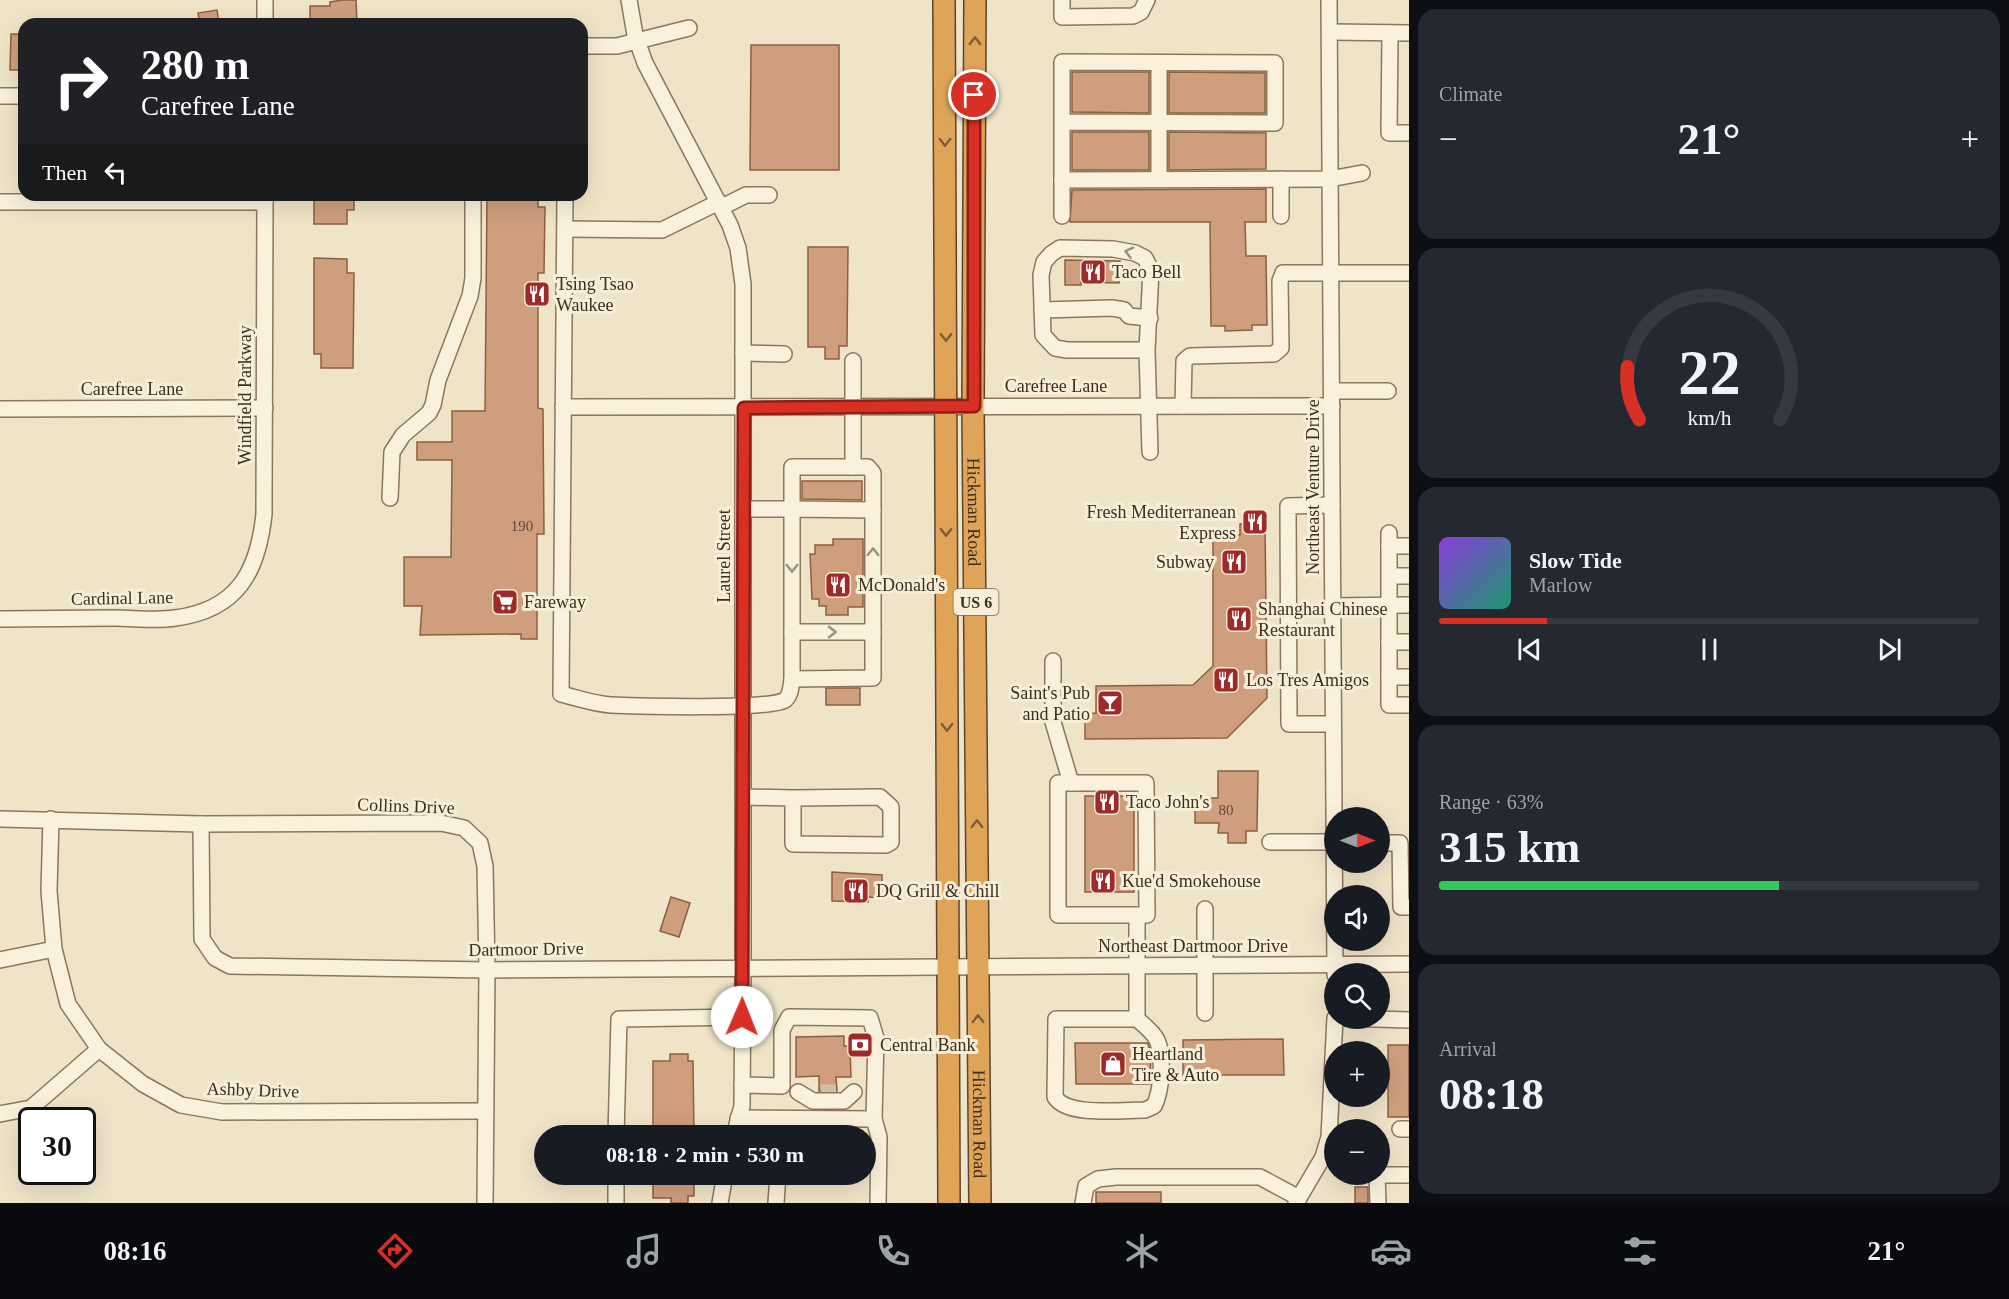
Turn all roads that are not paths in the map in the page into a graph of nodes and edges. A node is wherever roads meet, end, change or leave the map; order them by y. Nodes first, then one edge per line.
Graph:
1 (266, 0) edge
2 (629, 0) edge
3 (944, 0) edge
4 (975, 0) edge
5 (1062, 0) edge
6 (1147, 0) edge
7 (1329, 0) edge
8 (265, 18) edge
9 (689, 28) dead end
10 (1330, 32) junction
11 (1390, 33) junction
12 (1409, 33) edge
13 (637, 41) junction
14 (588, 46) edge
15 (1159, 63) junction
16 (0, 96) edge
17 (18, 96) edge
18 (1062, 122) junction
19 (1159, 123) junction
20 (1409, 133) edge
21 (1362, 173) dead end
22 (1159, 179) junction
23 (1281, 179) junction
24 (1330, 179) junction
25 (1062, 180) junction
26 (769, 195) dead end
27 (0, 201) edge
28 (18, 201) edge
29 (265, 201) edge
30 (473, 201) edge
31 (565, 201) edge
32 (721, 204) junction
33 (1062, 216) dead end
34 (1281, 216) dead end
35 (565, 230) junction
36 (1331, 273) junction
37 (1409, 273) edge
38 (1042, 310) junction
39 (1150, 318) junction
40 (1147, 350) junction
41 (743, 353) junction
42 (784, 354) dead end
43 (853, 361) dead end
44 (1388, 391) dead end
45 (1332, 399) junction
46 (974, 406) junction
47 (1149, 406) junction
48 (1183, 406) junction
49 (563, 407) junction
50 (853, 407) junction
51 (946, 407) junction
52 (265, 408) junction
53 (744, 408) junction
54 (0, 409) edge
55 (1150, 452) dead end
56 (853, 467) junction
57 (390, 498) dead end
58 (1332, 506) junction
59 (744, 509) junction
60 (792, 509) junction
61 (873, 510) junction
62 (1409, 546) edge
63 (1389, 576) junction
64 (1409, 576) edge
65 (238, 588) joint
66 (1409, 605) edge
67 (1333, 606) junction
68 (1389, 606) junction
69 (0, 619) edge
70 (792, 632) junction
71 (873, 632) junction
72 (1389, 642) junction
73 (1409, 642) edge
74 (1053, 661) dead end
75 (1389, 677) junction
76 (1409, 677) edge
77 (792, 679) junction
78 (744, 705) junction
79 (1409, 705) edge
80 (1334, 724) junction
81 (1071, 783) junction
82 (744, 797) junction
83 (793, 798) junction
84 (1335, 807) edge
85 (0, 819) edge
86 (51, 819) junction
87 (201, 824) junction
88 (1270, 842) dead end
89 (1324, 842) edge
90 (1390, 843) edge
91 (1335, 873) edge
92 (1409, 907) edge
93 (1205, 909) dead end
94 (1137, 915) junction
95 (54, 949) junction
96 (0, 960) edge
97 (1335, 963) edge
98 (1409, 964) edge
99 (1205, 965) junction
100 (1390, 965) edge
101 (743, 966) junction
102 (948, 966) junction
103 (978, 966) junction
104 (1137, 966) junction
105 (1324, 969) edge
106 (487, 970) junction
107 (1205, 1013) dead end
108 (742, 1017) junction
109 (1137, 1019) junction
110 (1390, 1019) edge
111 (1409, 1020) edge
112 (1335, 1029) edge
113 (99, 1048) junction
114 (742, 1085) junction
115 (782, 1086) junction
116 (798, 1092) junction
117 (854, 1092) junction
118 (875, 1092) junction
119 (484, 1111) junction
120 (0, 1114) edge
121 (738, 1118) junction
122 (874, 1119) junction
123 (1331, 1119) edge
124 (616, 1125) edge
125 (736, 1125) edge
126 (767, 1125) edge
127 (811, 1125) edge
128 (1324, 1166) edge
129 (1390, 1175) edge
130 (1409, 1175) edge
131 (616, 1185) edge
132 (723, 1185) edge
133 (777, 1185) edge
134 (1376, 1185) edge
135 (1297, 1201) edge
136 (485, 1203) edge
137 (616, 1203) edge
138 (720, 1203) edge
139 (776, 1203) edge
140 (878, 1203) edge
141 (949, 1203) edge
142 (980, 1203) edge
143 (1083, 1203) edge
144 (1377, 1203) edge

1 - 8 street
2 - 13 street, Laurel Street
3 -> 51 highway, Hickman Road / US 6
46 -> 4 highway, Hickman Road / US 6
5 - 6 street
7 - 10 street, Northeast Venture Drive
9 - 13 street
10 - 11 street
10 - 24 street, Northeast Venture Drive
11 - 12 street
11 - 20 street
13 - 14 street
13 - 32 street, Laurel Street
15 - 18 street
15 - 19 street
15 - 19 street
16 - 17 street
18 - 19 street
18 - 25 street
19 - 22 street
21 - 24 street
22 - 23 street
22 - 25 street
23 - 24 street
23 - 34 street
24 - 36 street, Northeast Venture Drive
25 - 33 street
26 - 32 street
27 - 28 street
29 - 52 street, Windfield Parkway
30 - 57 street
31 - 35 street
32 - 35 street
32 - 41 street, Laurel Street
35 - 49 street
36 - 37 street
36 - 45 street, Northeast Venture Drive
36 - 48 street
38 - 39 street
39 -> 38 street
38 - 40 street
39 - 40 street
40 - 47 street
41 - 42 street
41 - 53 street, Laurel Street
43 - 50 street
44 - 45 street, Carefree Lane
45 - 48 street, Carefree Lane
45 - 58 street, Northeast Venture Drive
46 - 47 street, Carefree Lane
46 - 51 street, Carefree Lane
103 -> 46 highway, Hickman Road / US 6
47 - 48 street, Carefree Lane
47 - 55 street
49 - 53 street, Carefree Lane
49 - 78 street
50 - 51 street, Carefree Lane
50 - 53 street, Carefree Lane
50 - 56 street
51 -> 102 highway, Hickman Road / US 6
52 - 54 street, Carefree Lane
52 - 65 street, Windfield Parkway
53 - 59 street, Laurel Street
56 - 60 street
56 - 61 street
58 - 67 street, Northeast Venture Drive
58 - 80 street
59 - 60 street
59 - 78 street, Laurel Street
60 - 61 street
60 -> 70 street
71 -> 61 street
62 - 63 street
63 - 64 street
63 - 68 street
65 - 69 street, Cardinal Lane
66 - 68 street
67 - 68 street
67 - 80 street, Northeast Venture Drive
68 - 72 street
70 -> 71 street
70 - 77 street
71 - 77 street
72 - 73 street
72 - 75 street
74 - 81 street
75 - 76 street
75 - 79 street
77 - 78 street
78 - 82 street, Laurel Street
80 - 84 street, Northeast Venture Drive
81 - 94 street
81 - 94 street
82 - 83 street
82 - 101 street, Laurel Street
83 - 83 street
85 - 86 street, Collins Drive
86 - 87 street, Collins Drive
86 - 95 street, Ashby Drive
87 - 106 street, Dartmoor Drive
87 - 106 street, Collins Drive
88 - 89 street
90 - 92 street
91 - 97 street, Northeast Venture Drive
93 - 99 street
94 - 104 street
95 - 96 street
95 - 113 street, Ashby Drive
98 - 100 street, Northeast Dartmoor Drive
99 - 104 street, Northeast Dartmoor Drive
99 - 105 street, Northeast Dartmoor Drive
99 - 107 street
101 - 102 street, Dartmoor Drive
101 - 106 street, Dartmoor Drive
101 - 108 street, Laurel Street
102 - 103 street, Dartmoor Drive
102 - 141 highway, Hickman Road / US 6
103 - 104 street, Northeast Dartmoor Drive
142 -> 103 highway, Hickman Road / US 6
104 - 109 street
106 - 119 street, Collins Drive
108 - 114 street, Laurel Street
108 - 124 street
109 - 109 street
110 - 111 street
112 - 123 street
113 - 119 street, Ashby Drive
113 - 120 street
114 - 115 street
114 - 121 street, Laurel Street
115 - 116 street
115 - 118 street
116 - 117 street
116 - 117 street
117 - 118 street
118 - 122 street
119 - 136 street, Collins Drive
121 - 125 street, Laurel Street
121 - 126 street
122 - 127 street
122 - 140 street
128 - 135 street
129 - 130 street
131 - 137 street
132 - 138 street
133 - 139 street
134 - 144 street
135 - 143 street

